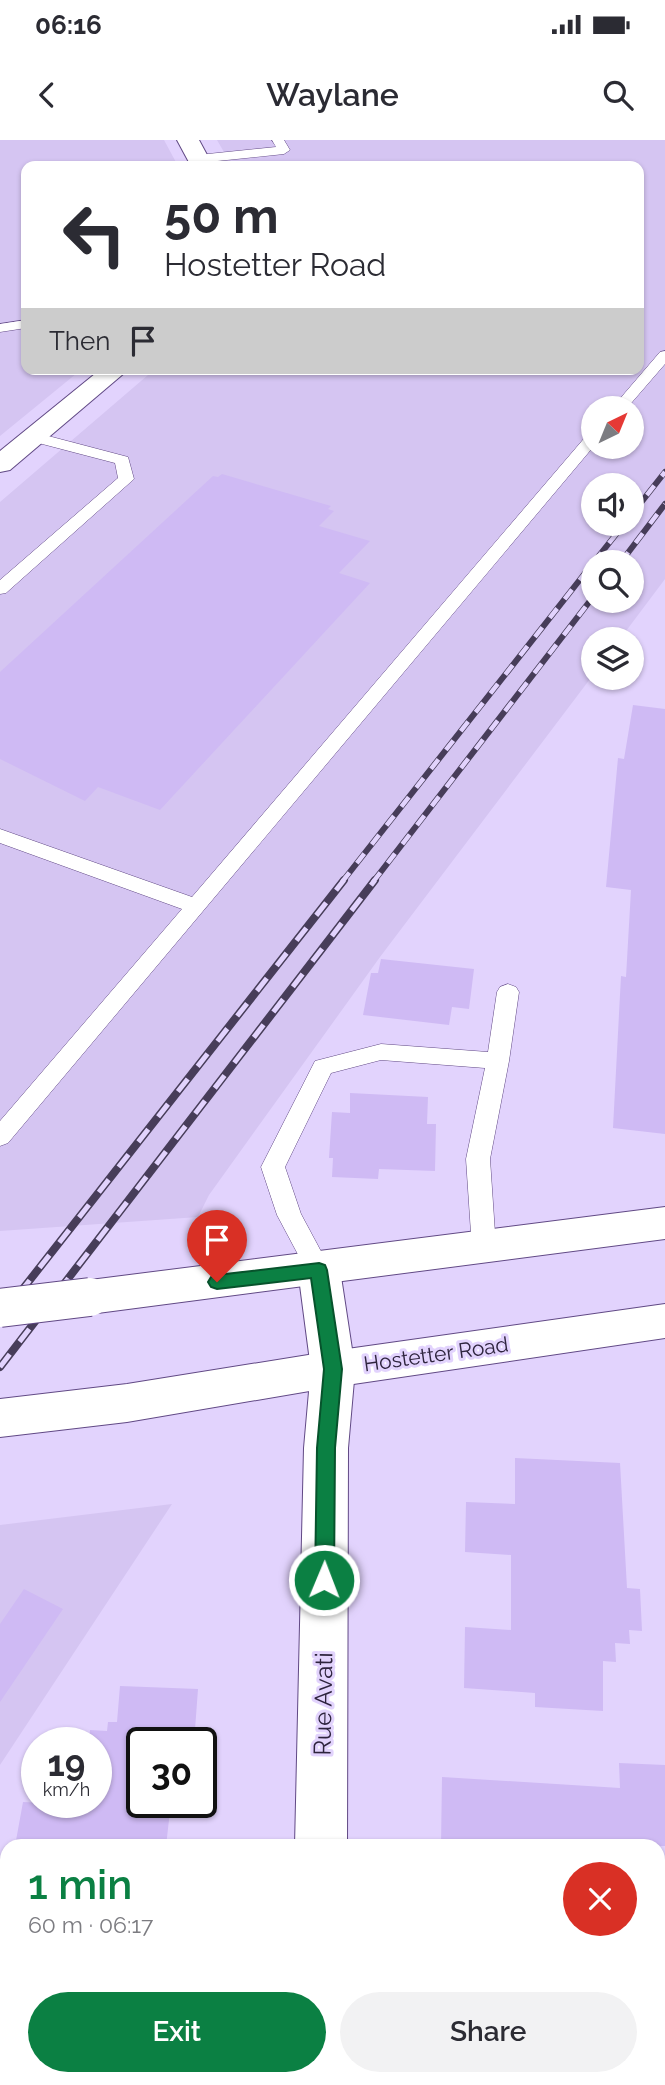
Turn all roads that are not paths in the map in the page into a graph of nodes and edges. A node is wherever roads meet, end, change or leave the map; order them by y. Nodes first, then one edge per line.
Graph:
1 (278, 140) edge
2 (196, 155) edge
3 (21, 325) edge
4 (0, 328) edge
5 (665, 355) edge
6 (110, 375) edge
7 (630, 396) edge
8 (33, 438) junction
9 (581, 452) edge
10 (0, 464) edge
11 (0, 589) edge
12 (0, 835) edge
13 (196, 905) junction
14 (508, 992) dead end
15 (498, 1061) junction
16 (0, 1137) edge
17 (665, 1223) edge
18 (484, 1248) junction
19 (319, 1270) junction
20 (0, 1308) edge
21 (665, 1321) edge
22 (333, 1369) junction
23 (0, 1418) edge
24 (321, 1839) edge

1 - 2 lane
3 - 4 lane
5 - 7 lane
6 - 8 main road
8 - 10 main road
8 - 11 lane
9 - 13 lane
12 - 13 lane
13 - 16 lane
14 - 15 lane
15 - 18 lane
15 - 19 lane
17 - 18 main road
18 - 19 main road
19 - 20 main road, bridge
19 - 22 main road, Rue Avati
21 - 22 main road, Hostetter Road
22 - 23 main road, Hostetter Road
22 - 24 main road, Rue Avati

